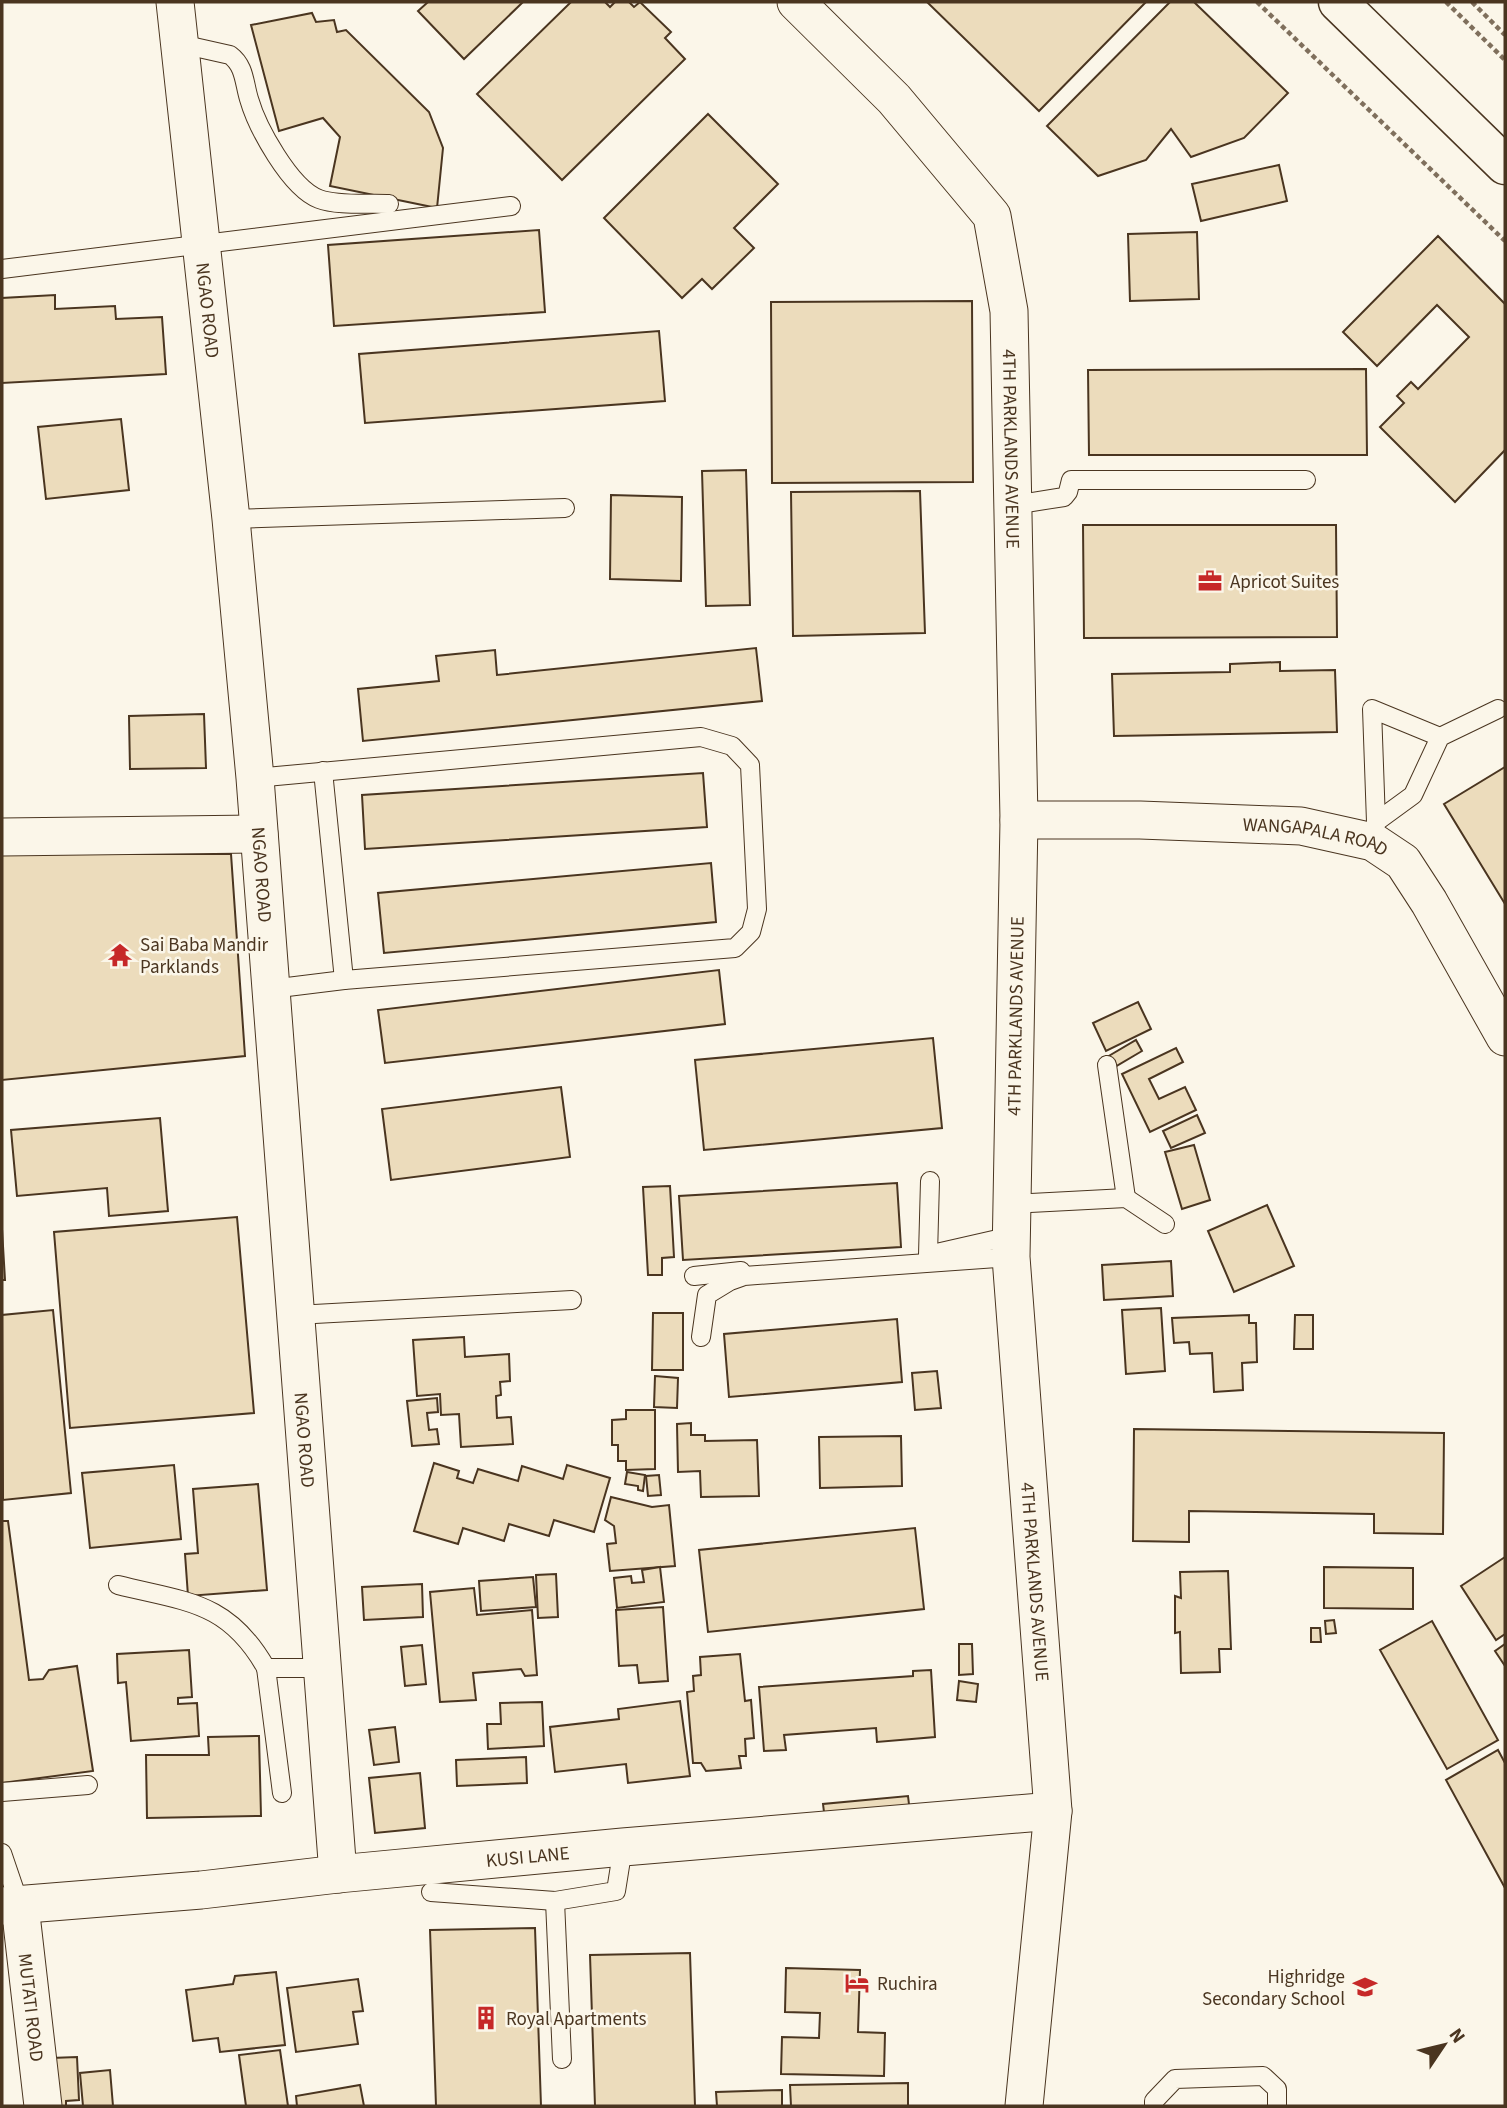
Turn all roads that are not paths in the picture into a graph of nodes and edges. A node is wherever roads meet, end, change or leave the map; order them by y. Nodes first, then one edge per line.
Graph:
1 (176, 2) edge
2 (796, 2) edge
3 (1338, 2) edge
4 (181, 44) junction
5 (1505, 165) edge
6 (389, 204) dead end
7 (512, 206) dead end
8 (202, 245) junction
9 (2, 269) edge
10 (1306, 480) dead end
11 (1013, 505) junction
12 (565, 508) dead end
13 (231, 519) junction
14 (1498, 709) dead end
15 (1440, 737) junction
16 (323, 771) junction
17 (255, 778) junction
18 (1019, 820) junction
19 (1375, 832) junction
20 (259, 834) junction
21 (2, 837) edge
22 (344, 980) junction
23 (271, 989) junction
24 (1505, 1037) edge
25 (1107, 1065) dead end
26 (930, 1181) dead end
27 (1126, 1198) junction
28 (1165, 1224) dead end
29 (1011, 1233) junction
30 (928, 1255) junction
31 (694, 1276) dead end
32 (572, 1300) dead end
33 (296, 1315) junction
34 (701, 1337) dead end
35 (118, 1585) dead end
36 (266, 1668) junction
37 (324, 1668) junction
38 (88, 1784) dead end
39 (2, 1792) edge
40 (282, 1793) dead end
41 (1053, 1811) junction
42 (623, 1847) junction
43 (2, 1853) edge
44 (338, 1874) junction
45 (431, 1892) dead end
46 (555, 1901) junction
47 (11, 1906) edge
48 (562, 2059) dead end
49 (43, 2106) edge
50 (1024, 2106) edge
51 (1154, 2106) edge
52 (1277, 2106) edge

1 - 4 street, NGAO ROAD
2 - 11 street, 4TH PARKLANDS AVENUE
3 - 5 street
4 - 6 lane
4 - 8 street, NGAO ROAD
7 - 8 lane
8 - 9 lane
8 - 13 street, NGAO ROAD
10 - 11 lane
11 - 18 street, 4TH PARKLANDS AVENUE
12 - 13 lane
13 - 17 street, NGAO ROAD
14 - 15 lane
15 - 19 lane
15 - 19 lane
16 - 17 lane
16 - 22 lane
16 - 22 lane
17 - 20 street, NGAO ROAD
18 - 19 street, WANGAPALA ROAD
18 - 29 street, 4TH PARKLANDS AVENUE
19 - 24 street, WANGAPALA ROAD
20 - 21 street
20 - 23 street, NGAO ROAD
22 - 23 lane
23 - 33 street, NGAO ROAD
25 - 27 lane
26 - 30 lane
27 - 28 lane
27 - 29 lane
29 - 30 lane
29 - 34 lane
29 - 41 street, 4TH PARKLANDS AVENUE
30 - 31 lane
32 - 33 lane
33 - 37 street, NGAO ROAD
35 - 36 lane
36 - 37 lane
36 - 40 lane
37 - 44 street, NGAO ROAD
38 - 39 lane
41 - 42 street, KUSI LANE
41 - 50 street, 4TH PARKLANDS AVENUE
42 - 44 street, KUSI LANE
42 - 46 lane
43 - 47 lane
44 - 47 street, KUSI LANE
45 - 46 lane
46 - 48 lane
47 - 49 street, MUTATI ROAD
51 - 52 lane

